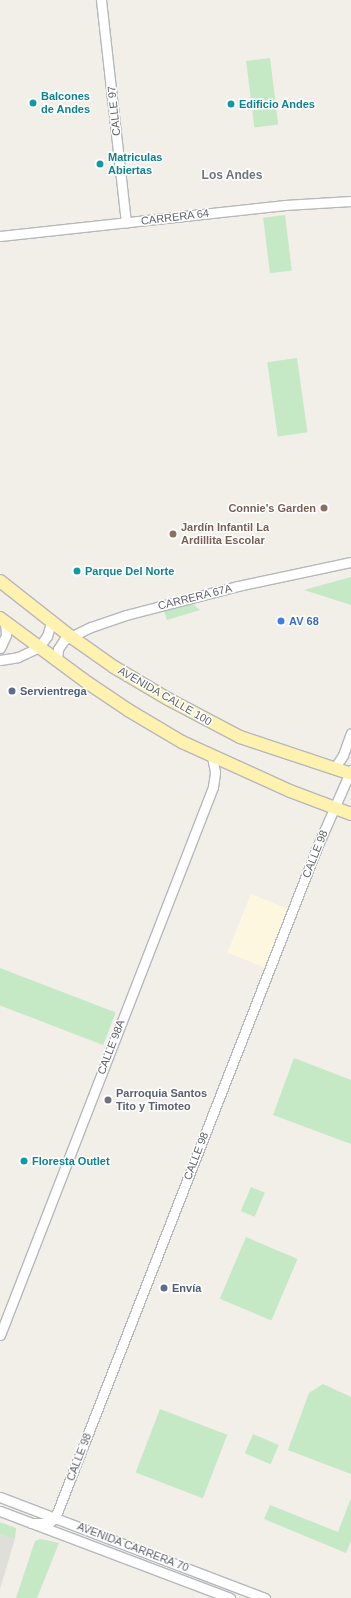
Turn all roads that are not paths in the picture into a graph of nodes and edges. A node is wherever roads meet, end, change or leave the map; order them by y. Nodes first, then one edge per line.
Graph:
1 (101, 0) edge
2 (351, 201) edge
3 (126, 223) junction
4 (0, 236) edge
5 (350, 562) edge
6 (0, 582) edge
7 (3, 620) edge
8 (51, 623) junction
9 (70, 636) junction
10 (38, 647) junction
11 (0, 648) edge
12 (0, 660) edge
13 (57, 660) junction
14 (351, 733) edge
15 (212, 757) junction
16 (334, 769) junction
17 (350, 773) edge
18 (334, 808) junction
19 (351, 814) edge
20 (0, 1335) edge
21 (0, 1497) edge
22 (0, 1511) edge
23 (55, 1518) junction
24 (31, 1523) junction
25 (230, 1598) edge
26 (265, 1598) edge

1 - 3 street, CALLE 97
2 - 3 street, CARRERA 64
3 - 4 street, CARRERA 64
5 - 9 street, CARRERA 67A
6 - 8 main road, AVENIDA CALLE 100
7 - 10 main road
7 - 11 street
8 - 9 main road, AVENIDA CALLE 100
8 - 10 street
9 - 13 street
9 - 16 main road, AVENIDA CALLE 100
10 - 12 street
10 - 13 main road
13 - 15 main road
14 - 16 street
15 - 18 main road
15 - 20 street, CALLE 98A
16 - 17 main road, AVENIDA CALLE 100
17 - 18 street, CALLE 98
18 - 19 main road
18 - 23 street, CALLE 98
21 - 23 street, AVENIDA CARRERA 70
22 - 24 street, AVENIDA CARRERA 70
23 - 24 street
23 - 26 street, AVENIDA CARRERA 70
24 - 25 street, AVENIDA CARRERA 70

